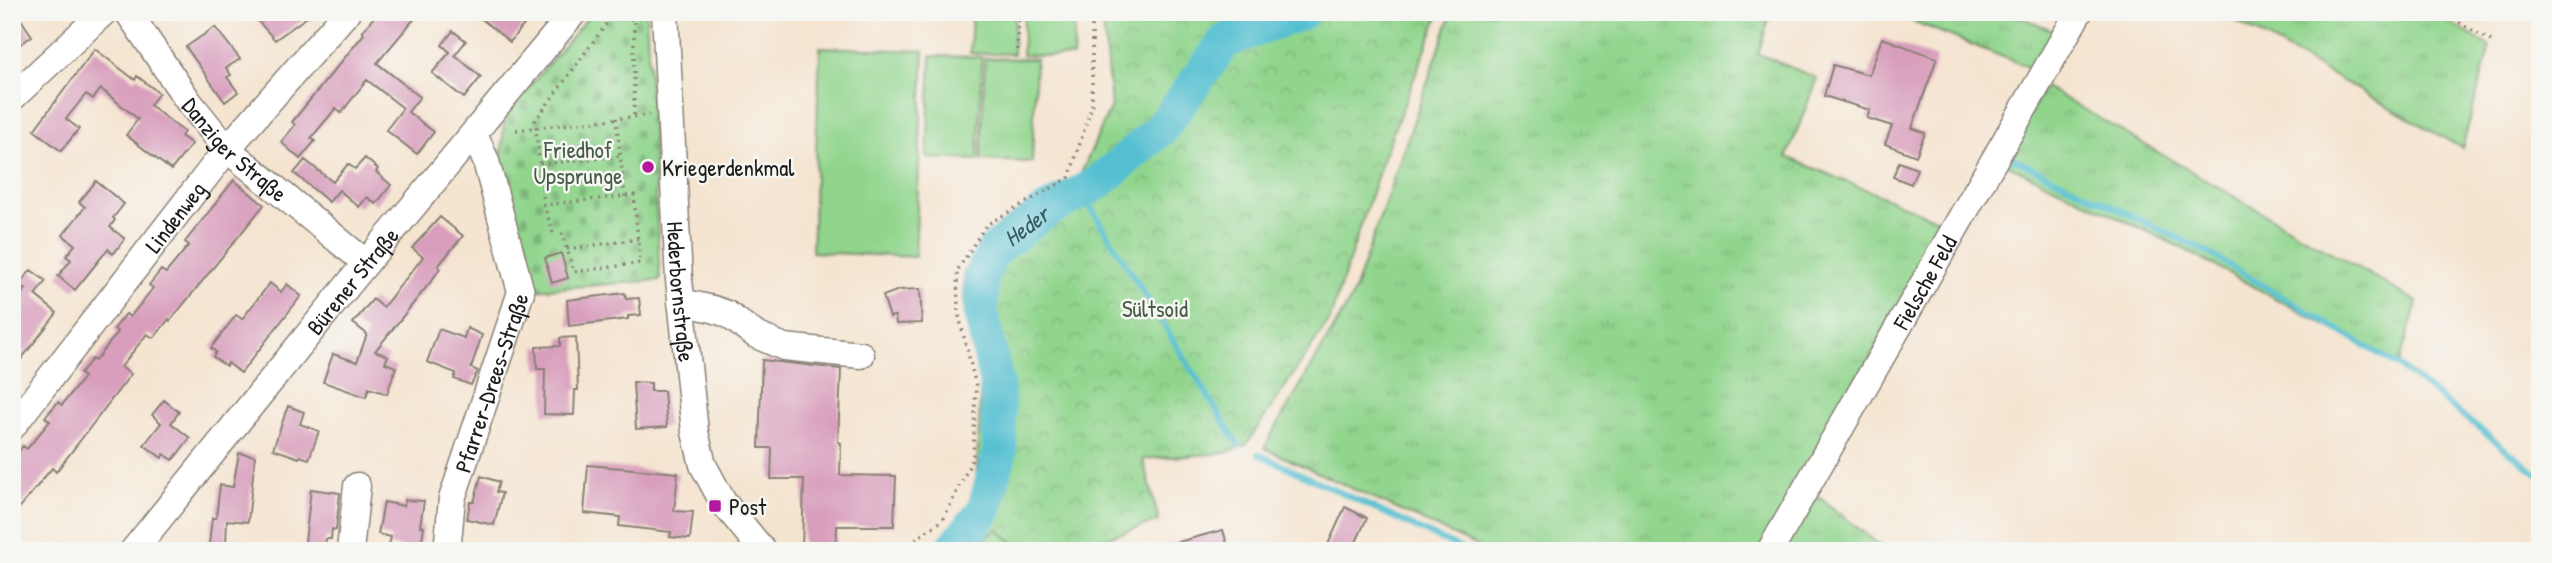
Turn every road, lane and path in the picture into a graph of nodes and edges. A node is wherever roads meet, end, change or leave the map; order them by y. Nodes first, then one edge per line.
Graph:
1 (104, 12) edge
2 (128, 12) edge
3 (574, 12) edge
4 (665, 12) edge
5 (1019, 12) edge
6 (1092, 12) edge
7 (2079, 12) edge
8 (2441, 12) edge
9 (344, 13) edge
10 (2491, 41) dead end
11 (1017, 50) dead end
12 (12, 98) edge
13 (668, 113) junction
14 (634, 116) junction
15 (616, 118) junction
16 (536, 128) junction
17 (516, 130) dead end
18 (474, 134) junction
19 (227, 149) junction
20 (620, 156) junction
21 (540, 164) junction
22 (625, 197) junction
23 (544, 205) junction
24 (561, 230) dead end
25 (552, 233) dead end
26 (638, 239) junction
27 (567, 249) junction
28 (366, 264) junction
29 (681, 303) junction
30 (860, 355) dead end
31 (12, 427) edge
32 (357, 486) dead end
33 (757, 548) edge
34 (133, 551) edge
35 (350, 551) edge
36 (447, 551) edge
37 (898, 551) edge
38 (1770, 551) edge

1 - 12 street
2 - 19 street, Danziger Straße
3 - 18 street, Bürener Straße
4 - 13 street, Hederbornstraße
5 - 11 path
6 - 37 path
7 - 38 street, Fielsche Feld
8 - 10 path
9 - 19 street, Lindenweg
13 - 14 path
13 - 29 street, Hederbornstraße
14 - 15 path
14 - 16 path
15 - 16 path
15 - 20 path
16 - 17 path
16 - 21 path
18 - 28 street, Bürener Straße
18 - 36 street, Pfarrer-Drees-Straße
19 - 28 street, Danziger Straße
19 - 31 street, Lindenweg
20 - 21 path
20 - 22 path
21 - 23 path
22 - 23 path
22 - 26 path
23 - 25 path
24 - 27 path
26 - 27 path
26 - 27 path
28 - 34 street, Bürener Straße
29 - 30 street
29 - 33 street, Hederbornstraße
32 - 35 street

